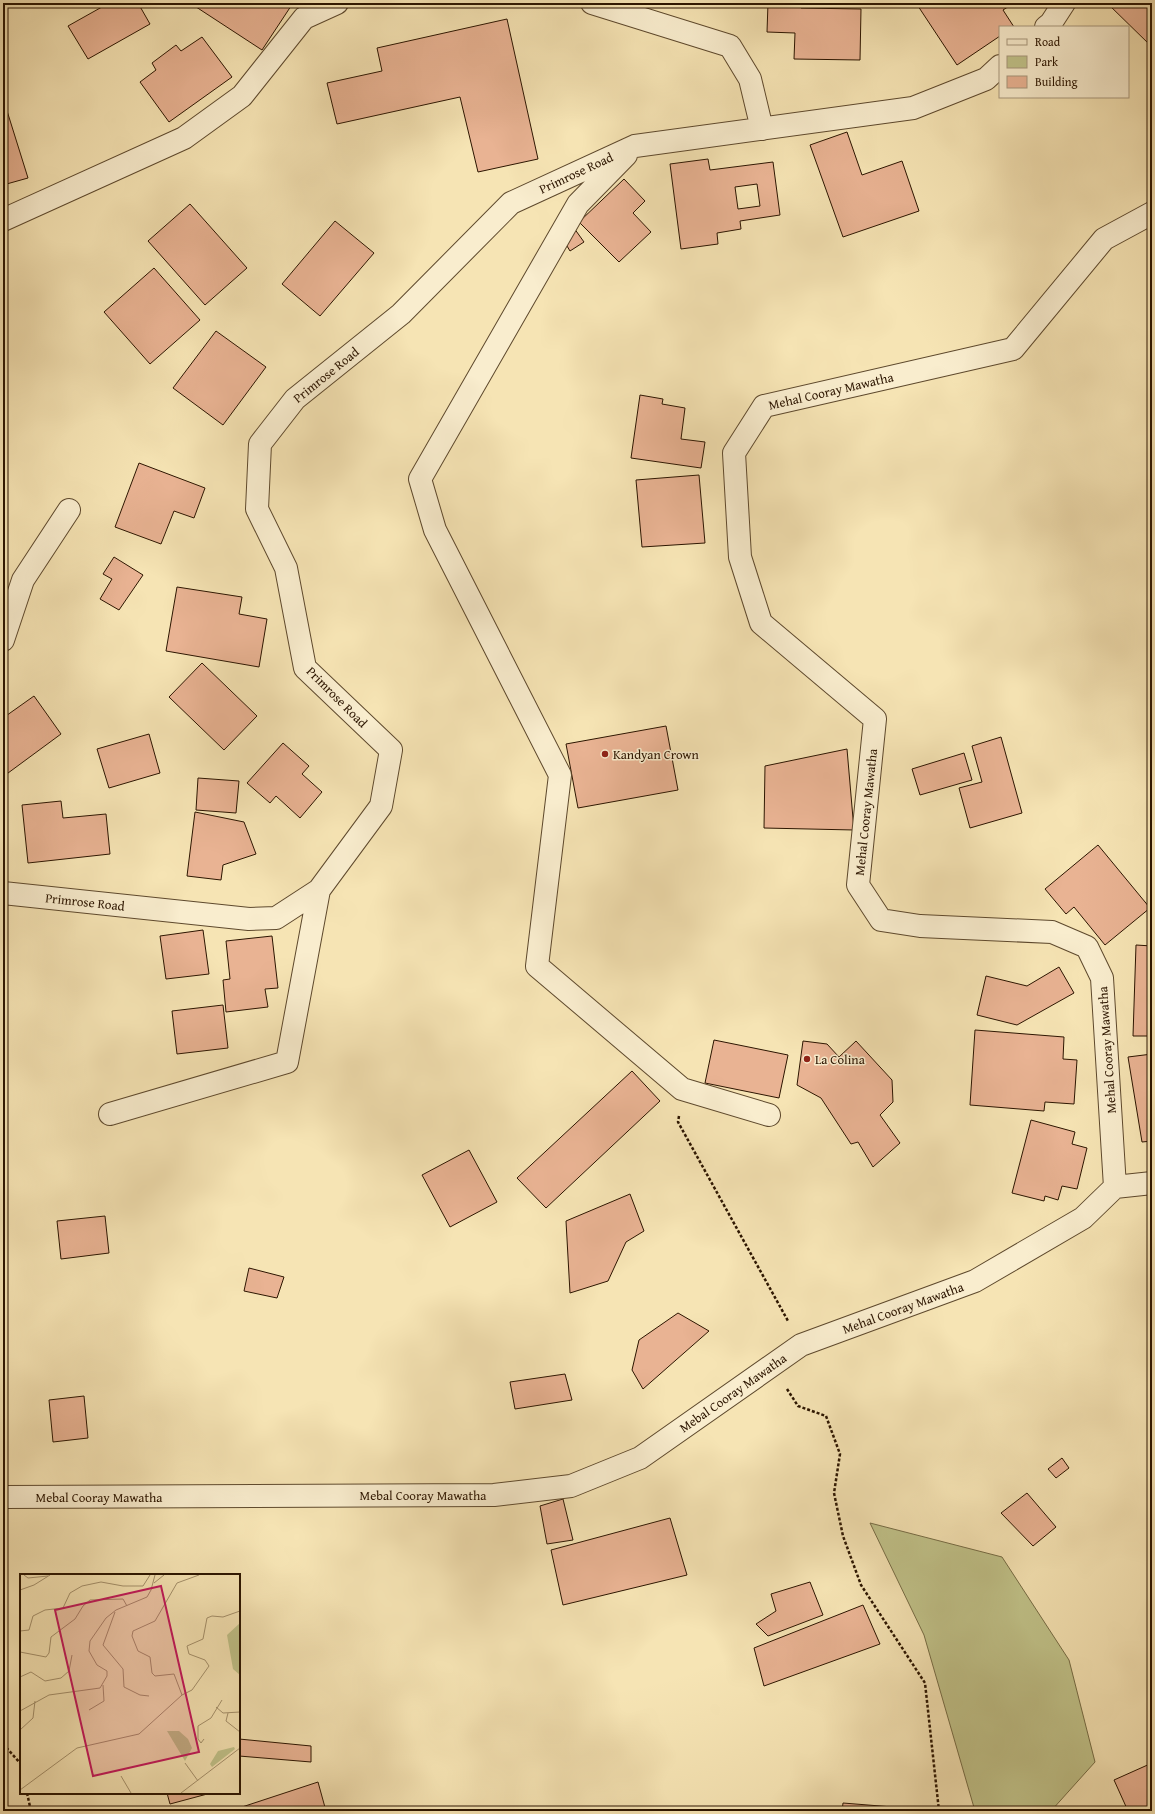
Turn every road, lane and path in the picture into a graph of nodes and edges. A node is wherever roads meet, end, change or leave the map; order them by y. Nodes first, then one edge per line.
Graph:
1 (337, 3) edge
2 (592, 3) edge
3 (1064, 3) edge
4 (1047, 26) edge
5 (999, 67) edge
6 (762, 129) junction
7 (635, 146) junction
8 (1152, 213) edge
9 (3, 220) edge
10 (69, 510) dead end
11 (3, 640) edge
12 (319, 890) junction
13 (3, 893) edge
14 (682, 1089) junction
15 (110, 1114) dead end
16 (769, 1115) dead end
17 (1152, 1183) edge
18 (1115, 1187) junction
19 (801, 1345) junction
20 (786, 1387) dead end
21 (3, 1497) edge
22 (3, 1744) edge
23 (20, 1764) edge
24 (27, 1794) edge
25 (31, 1811) edge
26 (939, 1811) edge

1 - 9 street
2 - 6 street
3 - 4 street
5 - 6 street, Primrose Road
6 - 7 street, Primrose Road
7 - 12 street, Primrose Road
7 - 14 street
8 - 18 street, Mehal Cooray Mawatha
10 - 11 street
12 - 13 street, Primrose Road
12 - 15 street
14 - 16 street
14 - 19 path
17 - 18 street
18 - 19 street, Mehal Cooray Mawatha
19 - 21 street, Mebal Cooray Mawatha
20 - 26 path
22 - 23 path
24 - 25 path

